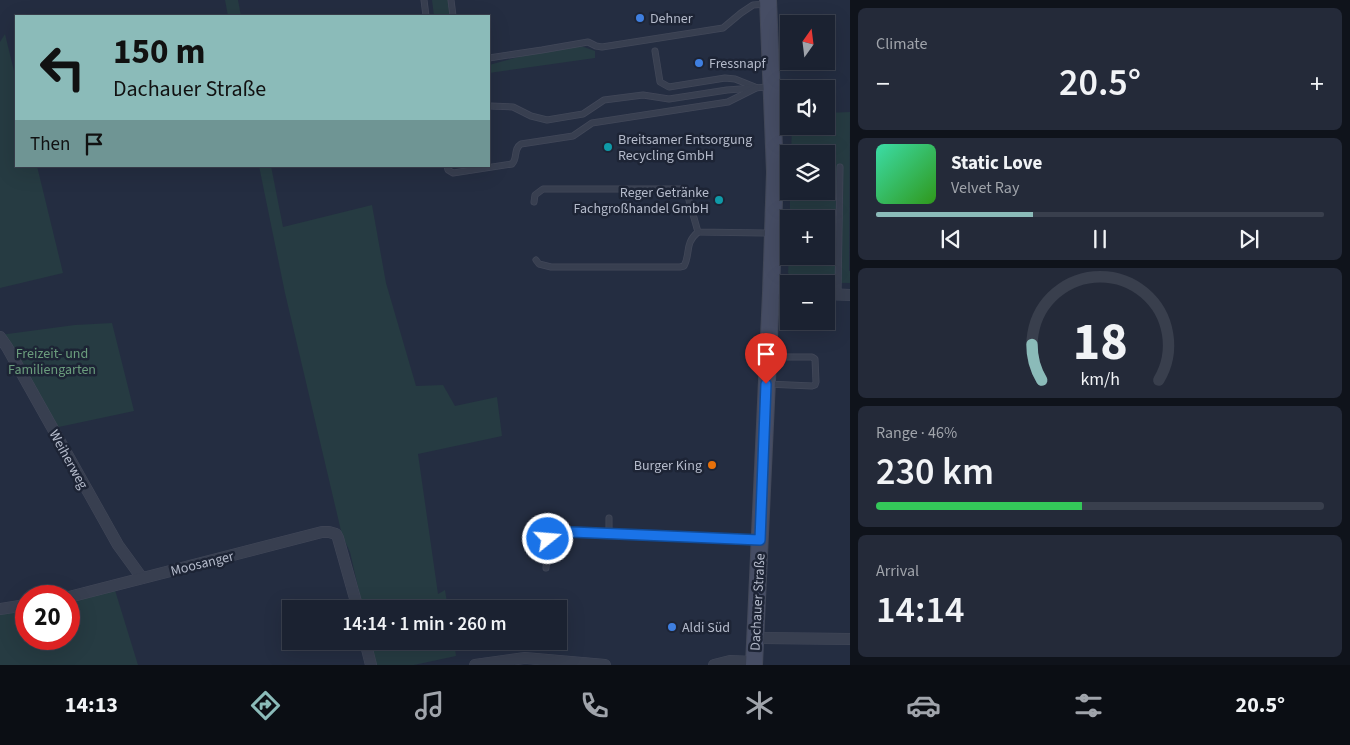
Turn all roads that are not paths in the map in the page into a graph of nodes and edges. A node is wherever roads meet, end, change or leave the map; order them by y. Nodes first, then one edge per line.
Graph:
1 (424, 0) edge
2 (451, 0) edge
3 (768, 2) edge
4 (426, 15) edge
5 (453, 15) edge
6 (655, 51) dead end
7 (490, 58) edge
8 (764, 88) junction
9 (490, 106) edge
10 (447, 167) edge
11 (840, 167) dead end
12 (534, 202) dead end
13 (698, 232) junction
14 (773, 232) junction
15 (536, 260) dead end
16 (771, 293) junction
17 (780, 294) edge
18 (844, 294) edge
19 (0, 337) edge
20 (768, 357) junction
21 (766, 384) junction
22 (610, 518) dead end
23 (609, 534) junction
24 (760, 540) junction
25 (546, 568) dead end
26 (142, 578) junction
27 (80, 594) edge
28 (355, 600) edge
29 (15, 607) edge
30 (0, 609) edge
31 (756, 638) junction
32 (850, 639) edge
33 (367, 650) edge
34 (500, 663) edge
35 (754, 664) edge
36 (371, 665) edge
37 (475, 665) edge
38 (605, 665) edge
39 (714, 665) edge

1 - 4 lane
2 - 5 lane
3 - 7 lane
3 - 8 main road, Dachauer Straße
6 - 8 lane
8 - 9 lane
8 - 10 lane
8 - 14 main road, Dachauer Straße
11 - 18 lane
12 - 13 lane
13 - 14 lane
13 - 15 lane
14 - 16 main road, Dachauer Straße
16 - 17 street
16 - 20 main road, Dachauer Straße
19 - 26 street, Weiherweg
20 - 21 main road, Dachauer Straße
20 - 21 lane
21 - 24 main road, Dachauer Straße
22 - 23 lane
23 - 24 lane
23 - 25 lane
24 - 31 main road, Dachauer Straße
26 - 27 street, Moosanger
26 - 28 street, Moosanger
29 - 30 street
31 - 32 street
31 - 35 main road, Dachauer Straße
33 - 36 street
34 - 37 street
34 - 38 street
35 - 39 street

